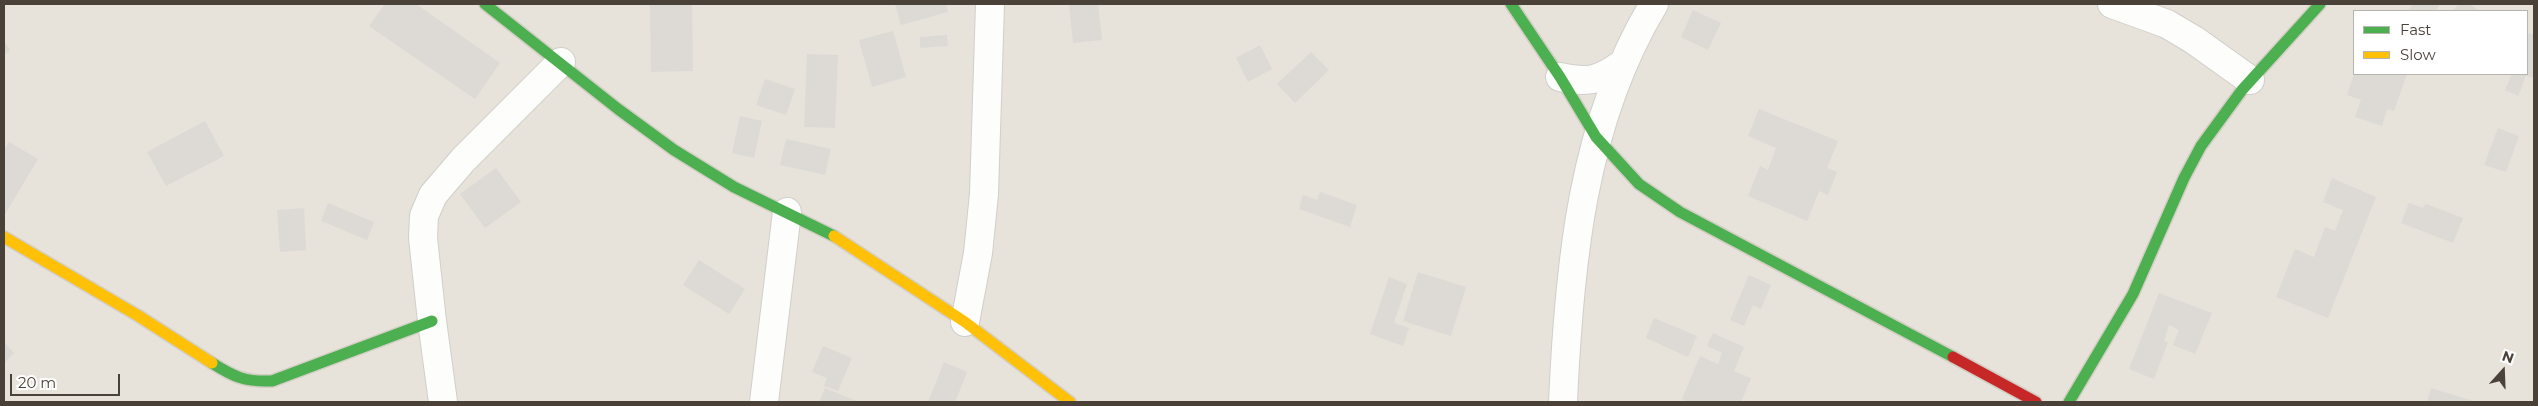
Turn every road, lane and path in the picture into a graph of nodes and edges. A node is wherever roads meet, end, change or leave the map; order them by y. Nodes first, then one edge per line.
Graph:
1 (485, 4) edge
2 (990, 4) edge
3 (1512, 4) edge
4 (1654, 4) edge
5 (2112, 4) edge
6 (2320, 4) edge
7 (561, 62) junction
8 (1622, 64) junction
9 (1560, 77) junction
10 (2250, 80) junction
11 (1596, 137) junction
12 (787, 212) junction
13 (4, 238) edge
14 (432, 321) junction
15 (965, 322) junction
16 (443, 402) edge
17 (764, 402) edge
18 (1070, 402) edge
19 (1563, 402) edge
20 (2036, 402) edge
21 (2069, 402) edge

1 - 7 street
2 - 15 street
3 - 9 street
4 - 8 street
5 - 10 street
6 - 10 street
7 - 12 street
7 - 14 street
8 - 9 street
8 - 11 street
9 - 11 street
10 - 21 street
11 - 19 street
11 - 20 street
12 - 15 street
12 - 17 street
13 - 14 street
14 - 16 street
15 - 18 street

